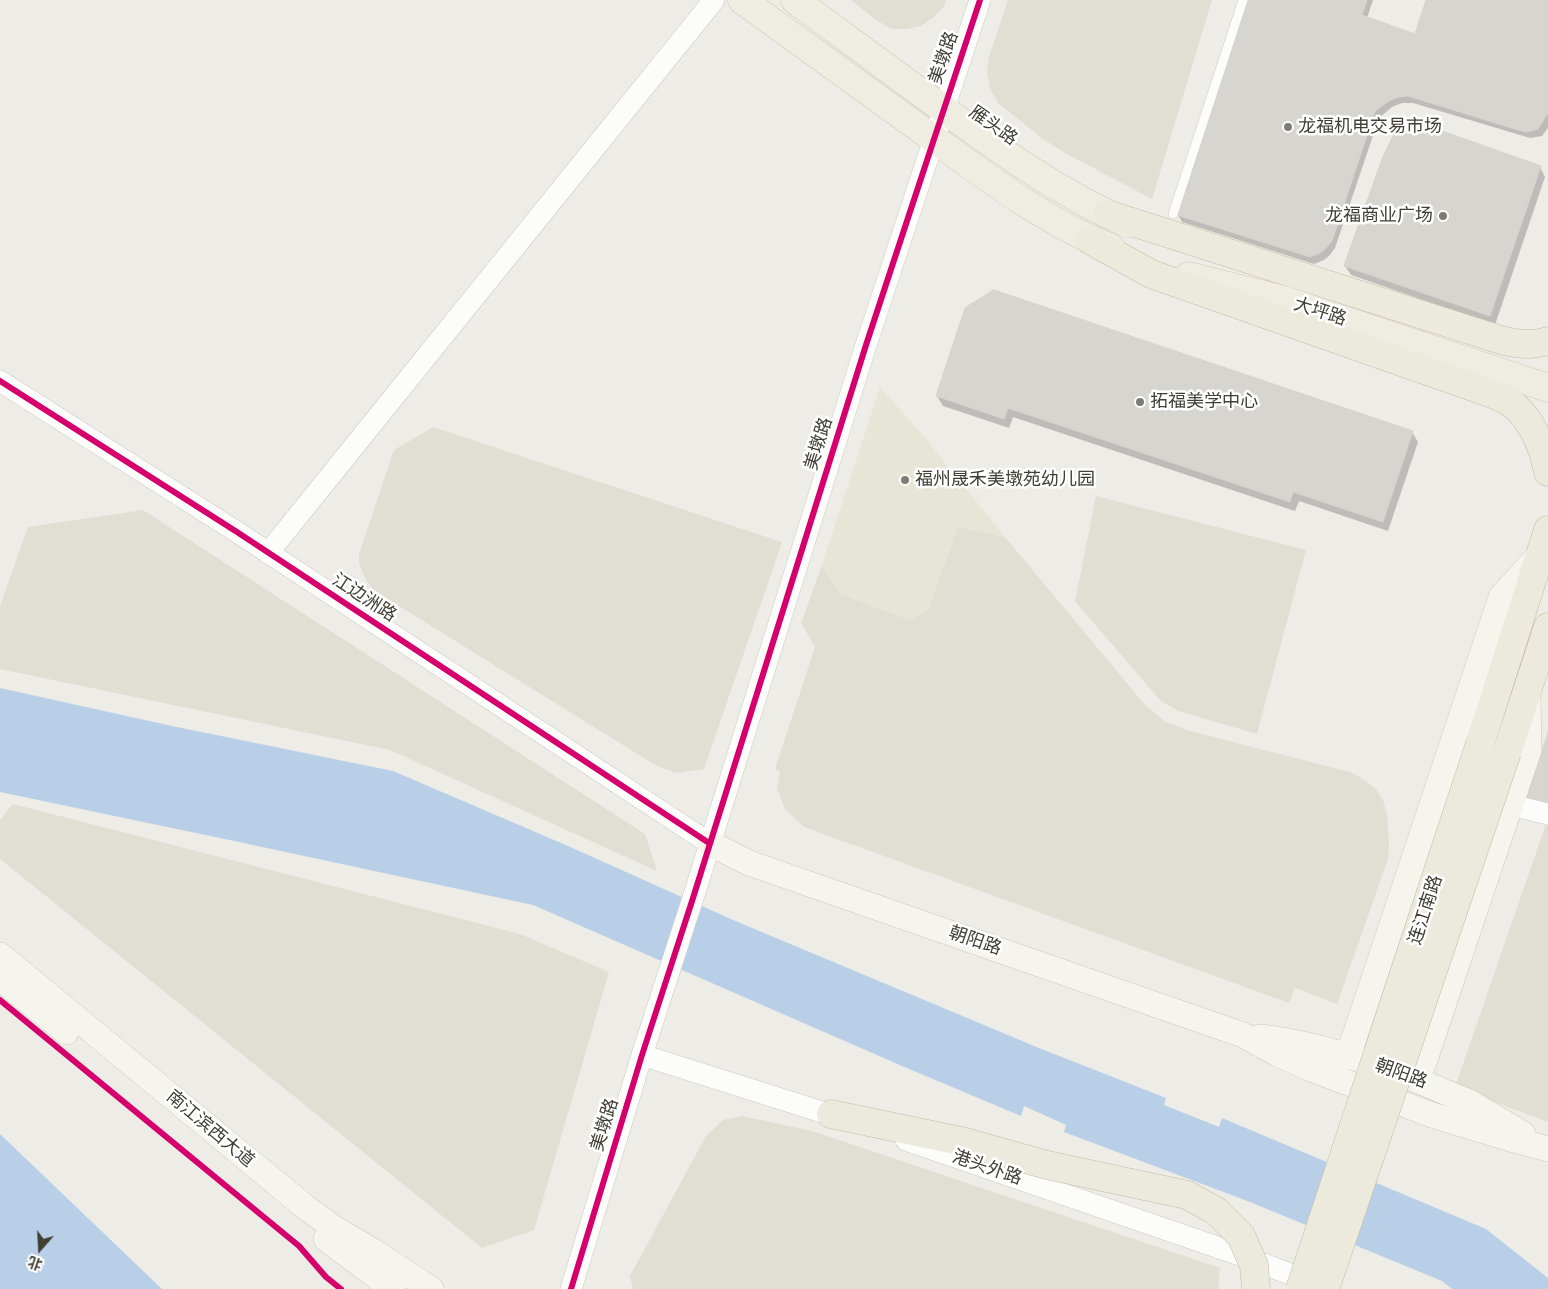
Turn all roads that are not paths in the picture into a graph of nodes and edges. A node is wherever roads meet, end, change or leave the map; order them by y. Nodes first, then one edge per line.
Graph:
1 (714, 0) edge
2 (742, 0) edge
3 (795, 0) edge
4 (980, 0) edge
5 (1243, 0) edge
6 (943, 109) junction
7 (933, 138) junction
8 (1107, 214) junction
9 (1172, 214) dead end
10 (1090, 240) junction
11 (1548, 341) edge
12 (1548, 380) edge
13 (0, 381) edge
14 (1548, 388) edge
15 (1548, 472) edge
16 (1545, 541) edge
17 (268, 553) junction
18 (1548, 627) edge
19 (1528, 688) junction
20 (1510, 805) junction
21 (1548, 814) edge
22 (709, 843) junction
23 (0, 955) edge
24 (0, 978) edge
25 (1367, 1000) junction
26 (1437, 1023) junction
27 (1243, 1035) junction
28 (642, 1054) junction
29 (1348, 1056) junction
30 (1418, 1080) junction
31 (831, 1114) junction
32 (1547, 1149) edge
33 (393, 1289) edge
34 (431, 1289) edge
35 (571, 1289) edge
36 (1256, 1289) edge
37 (1300, 1289) edge
38 (1326, 1289) edge

1 - 17 street
2 - 7 main road
3 - 6 main road, 雁头路
4 - 6 street, 美墩路
5 - 9 lane
6 - 7 street, 美墩路
6 - 8 main road, 雁头路
7 - 10 main road
7 - 22 street, 美墩路
8 - 11 highway
8 - 12 main road, 大坪路
10 - 14 main road, 大坪路
10 - 15 highway
13 - 17 street, 江边洲路
16 - 25 main road
16 - 37 highway, 连江南路, bridge
17 - 22 street, 江边洲路
18 - 19 highway, 连江南路
19 - 20 main road
19 - 38 highway, 连江南路, bridge
20 - 21 street
20 - 26 main road
22 - 27 main road, 朝阳路
22 - 28 street, 美墩路
23 - 34 main road, 南江滨西大道
24 - 33 main road, 南江滨西大道
25 - 26 main road
25 - 29 main road
26 - 30 main road
27 - 29 main road, 朝阳路
27 - 32 main road, 朝阳路
28 - 31 street, 港头外路
28 - 35 street, 美墩路
29 - 30 main road, 朝阳路
30 - 32 main road, 朝阳路
31 - 36 highway, bridge
31 - 38 street, 港头外路

